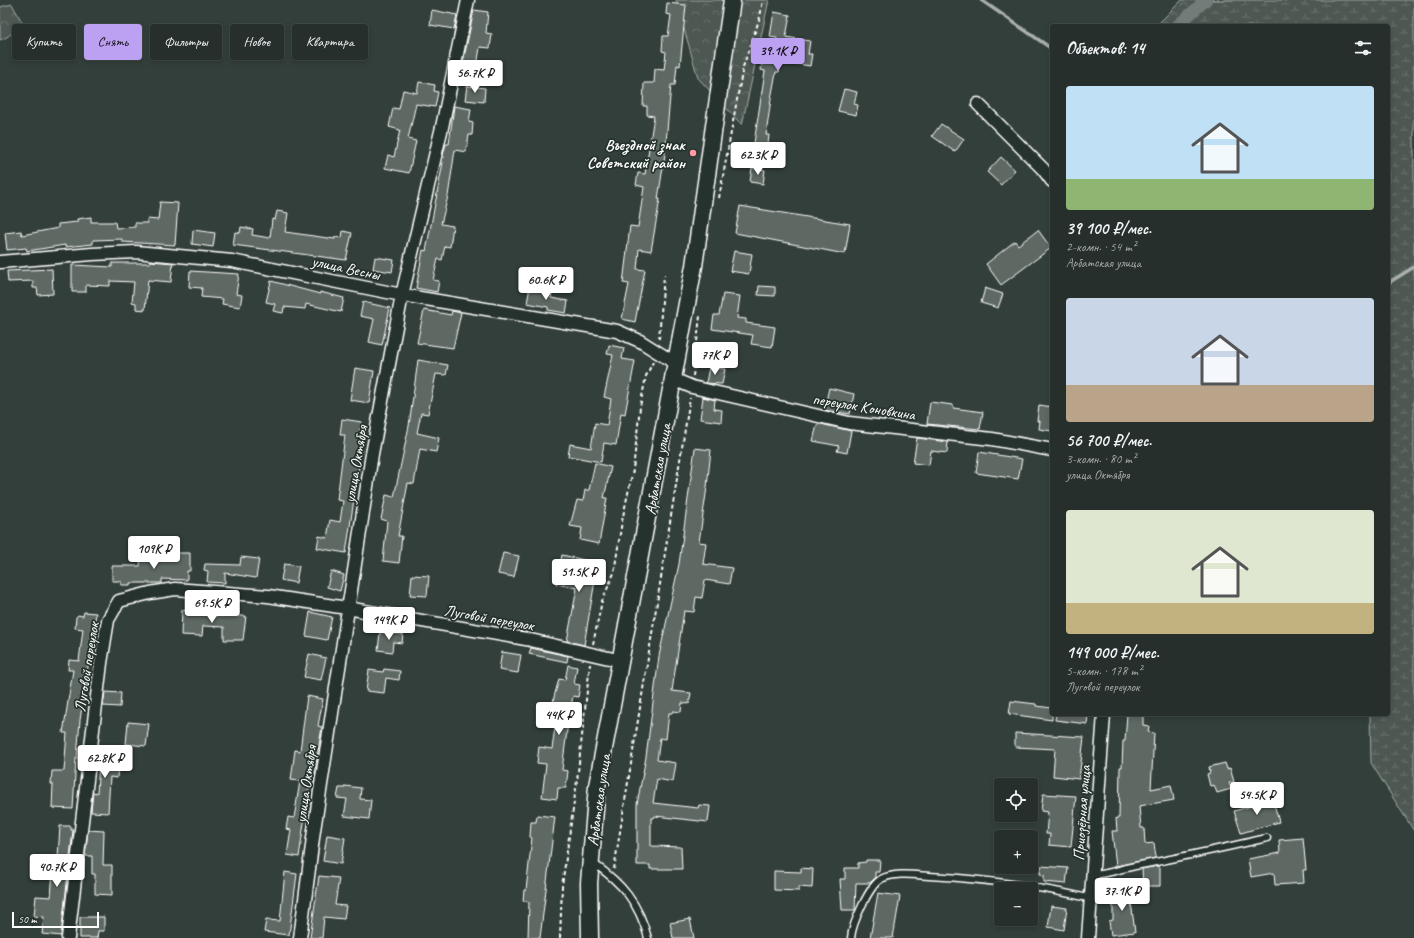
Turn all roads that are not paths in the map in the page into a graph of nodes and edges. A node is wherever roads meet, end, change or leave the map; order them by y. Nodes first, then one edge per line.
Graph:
1 (468, 0) edge
2 (732, 0) edge
3 (978, 104) dead end
4 (1050, 178) edge
5 (0, 262) edge
6 (402, 295) junction
7 (675, 363) junction
8 (673, 379) junction
9 (1050, 450) edge
10 (347, 608) junction
11 (622, 661) junction
12 (1104, 716) edge
13 (1266, 838) dead end
14 (590, 861) junction
15 (1093, 875) junction
16 (1092, 899) junction
17 (68, 938) edge
18 (300, 938) edge
19 (590, 938) edge
20 (648, 938) edge
21 (851, 938) edge
22 (1088, 938) edge

1 - 6 street, улица Октября
2 - 7 main road, Арбатская улица
3 - 4 street
5 - 6 street, улица Весны
6 - 7 street, улица Весны
6 - 10 street, улица Октября
7 - 8 main road, Арбатская улица
8 - 9 street, переулок Коновкина
8 - 11 main road, Арбатская улица
10 - 11 street, Луговой переулок
10 - 17 street, Луговой переулок
10 - 18 street, улица Октября
11 - 14 main road, Арбатская улица
12 - 15 street, Приозёрная улица
13 - 15 lane
14 - 19 main road, Арбатская улица
14 - 20 lane
15 - 16 street, Приозёрная улица
16 - 21 lane
16 - 22 street, Приозёрная улица

